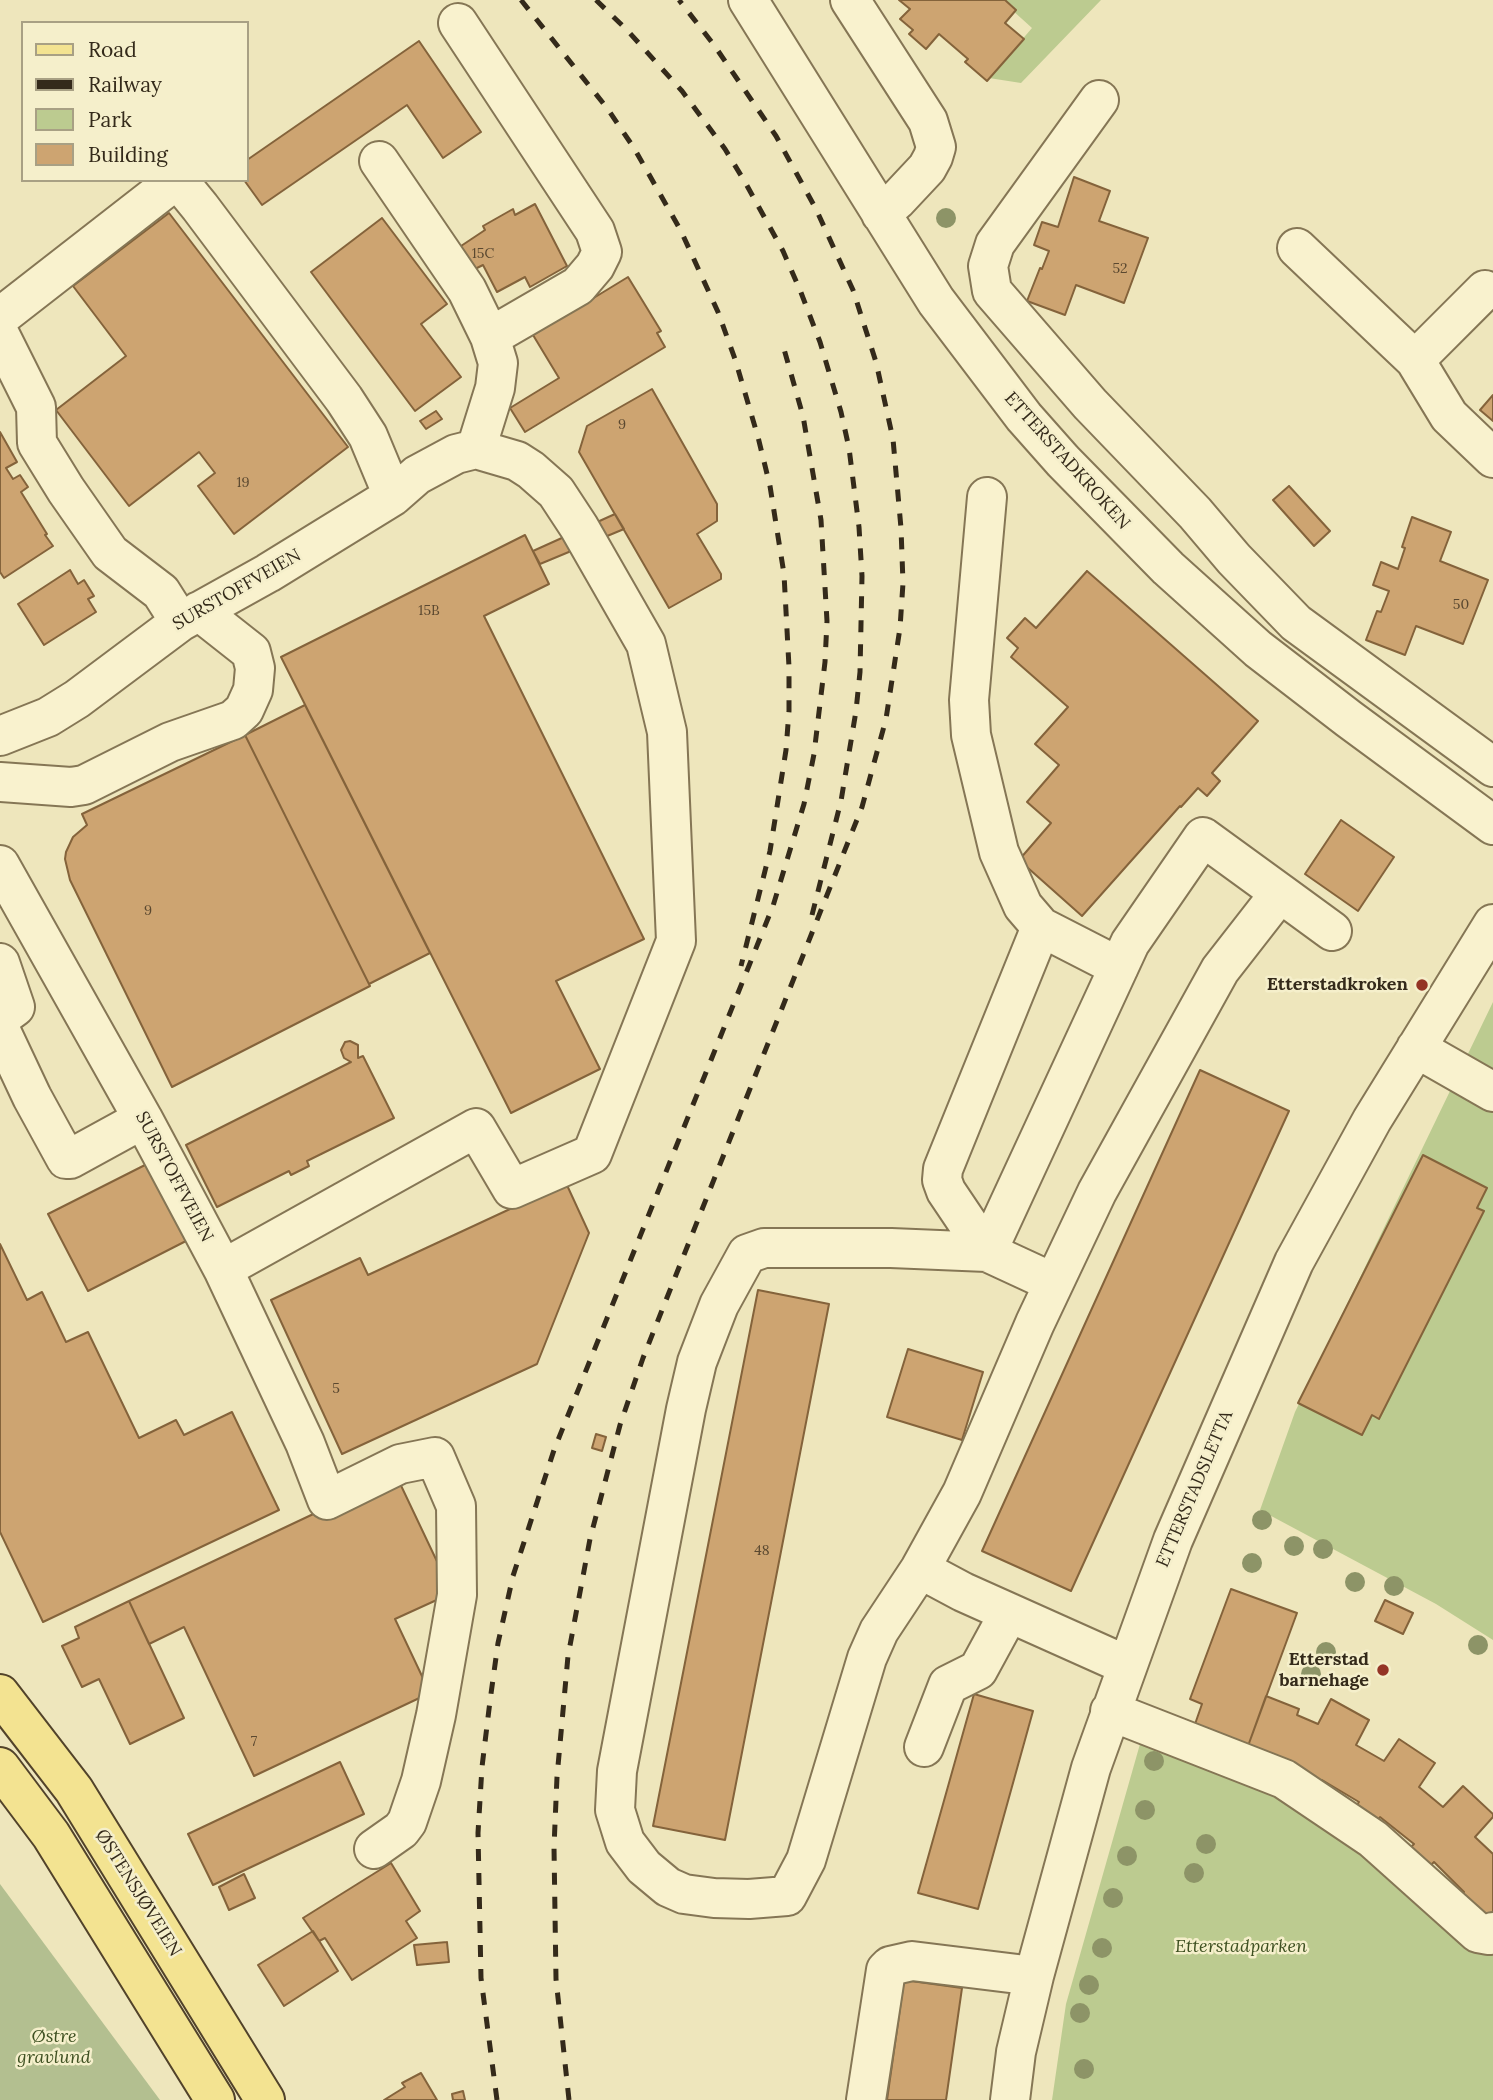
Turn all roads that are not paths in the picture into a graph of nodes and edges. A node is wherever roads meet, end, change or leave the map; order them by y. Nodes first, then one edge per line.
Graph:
1 (748, 0) edge
2 (850, 0) edge
3 (458, 23) dead end
4 (1099, 100) dead end
5 (379, 161) dead end
6 (174, 182) edge
7 (179, 182) edge
8 (881, 214) junction
9 (1297, 248) dead end
10 (1485, 290) dead end
11 (0, 317) edge
12 (0, 335) edge
13 (490, 337) junction
14 (1415, 360) junction
15 (476, 449) junction
16 (1493, 458) edge
17 (393, 496) junction
18 (987, 497) dead end
19 (189, 616) junction
20 (0, 736) edge
21 (1493, 766) edge
22 (0, 782) edge
23 (1493, 825) edge
24 (0, 865) edge
25 (1280, 892) junction
26 (1493, 924) edge
27 (1041, 928) junction
28 (1332, 931) dead end
29 (0, 963) edge
30 (1119, 967) junction
31 (0, 1018) edge
32 (0, 1030) edge
33 (1416, 1048) junction
34 (1493, 1092) edge
35 (143, 1119) junction
36 (987, 1252) junction
37 (223, 1269) junction
38 (1054, 1283) junction
39 (920, 1569) junction
40 (1009, 1614) junction
41 (1126, 1665) junction
42 (0, 1694) edge
43 (1110, 1711) junction
44 (924, 1747) dead end
45 (0, 1766) edge
46 (374, 1849) dead end
47 (1493, 1932) edge
48 (1034, 1976) junction
49 (215, 2100) edge
50 (265, 2100) edge
51 (866, 2100) edge
52 (1010, 2100) edge

1 - 8 street, ETTERSTADKROKEN
2 - 8 street
3 - 13 street
4 - 21 street
5 - 13 street
6 - 11 street
7 - 17 street
8 - 23 street, ETTERSTADKROKEN
9 - 14 street
10 - 14 street
12 - 19 street
13 - 15 street
14 - 16 street
15 - 17 street, SURSTOFFVEIEN
15 - 37 street
17 - 19 street, SURSTOFFVEIEN
18 - 27 street
19 - 20 street, SURSTOFFVEIEN
19 - 22 street
24 - 35 street, SURSTOFFVEIEN
25 - 28 street
25 - 30 street
25 - 38 street
26 - 33 street, ETTERSTADSLETTA
27 - 30 street
27 - 36 street
29 - 31 street
30 - 36 street
32 - 35 street
33 - 34 street
33 - 41 street, ETTERSTADSLETTA
35 - 37 street, SURSTOFFVEIEN
36 - 38 street
36 - 39 street
37 - 46 street, SURSTOFFVEIEN
38 - 39 street
39 - 40 street
40 - 41 street
40 - 44 street
41 - 43 street, ETTERSTADSLETTA
42 - 50 main road, ØSTENSJØVEIEN
43 - 47 street
43 - 48 street, ETTERSTADSLETTA
45 - 49 main road
48 - 51 street
48 - 52 street, ETTERSTADSLETTA

